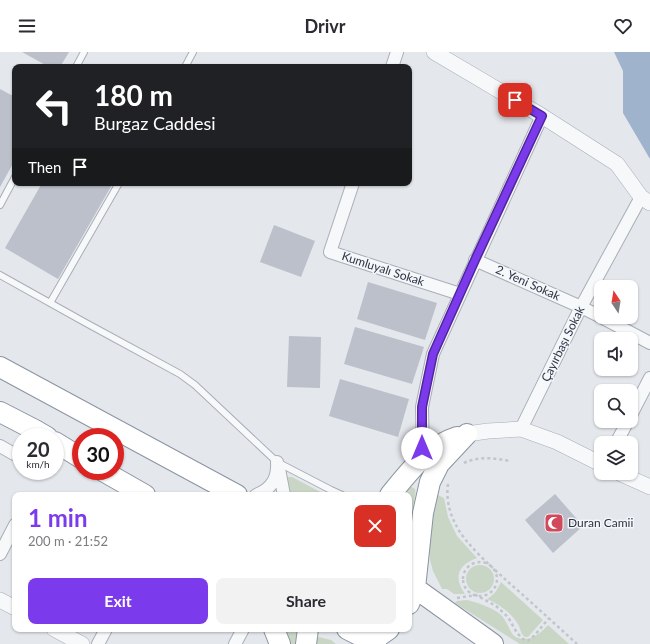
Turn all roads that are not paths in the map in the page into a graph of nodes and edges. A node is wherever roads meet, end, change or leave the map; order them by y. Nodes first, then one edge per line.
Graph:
1 (84, 52) edge
2 (193, 52) edge
3 (397, 52) edge
4 (434, 52) edge
5 (78, 64) edge
6 (187, 64) edge
7 (393, 64) edge
8 (542, 116) junction
9 (12, 183) edge
10 (117, 186) edge
11 (352, 186) edge
12 (646, 200) edge
13 (0, 205) edge
14 (475, 260) junction
15 (0, 275) edge
16 (460, 294) junction
17 (50, 303) junction
18 (581, 307) junction
19 (594, 314) edge
20 (615, 324) edge
21 (650, 342) edge
22 (0, 367) edge
23 (650, 378) edge
24 (638, 401) edge
25 (0, 412) edge
26 (30, 428) edge
27 (521, 429) junction
28 (467, 434) junction
29 (0, 446) edge
30 (12, 453) edge
31 (423, 458) junction
32 (594, 461) edge
33 (277, 462) junction
34 (119, 480) edge
35 (634, 480) edge
36 (650, 487) edge
37 (140, 492) edge
38 (231, 492) edge
39 (261, 492) edge
40 (283, 492) edge
41 (335, 492) edge
42 (393, 492) edge
43 (12, 531) edge
44 (0, 554) edge
45 (412, 585) edge
46 (412, 593) edge
47 (0, 600) edge
48 (12, 606) edge
49 (60, 632) edge
50 (104, 632) edge
51 (241, 632) edge
52 (275, 632) edge
53 (308, 632) edge
54 (352, 632) edge
55 (385, 632) edge
56 (372, 643) edge
57 (82, 644) edge
58 (98, 644) edge
59 (235, 644) edge
60 (280, 644) edge
61 (306, 644) edge
62 (493, 644) edge

1 - 5 lane
2 - 6 lane
3 - 7 street
4 - 8 street
8 - 12 street
8 - 14 street
9 - 13 lane
10 - 17 lane
11 - 16 street, Kumluyalı Sokak
12 - 18 street, Çayırbaşı Sokak
14 - 16 street
14 - 18 street, 2. Yeni Sokak
15 - 17 lane
16 - 31 street
17 - 33 lane
18 - 19 street, 2. Yeni Sokak
18 - 27 street, Çayırbaşı Sokak
20 - 21 street, 2. Yeni Sokak
22 - 38 highway
23 - 24 street
25 - 26 highway
27 - 28 street
27 - 32 street
28 - 31 highway
28 - 45 highway
29 - 30 street
31 - 42 highway
33 - 39 street
33 - 40 street
33 - 41 lane
34 - 37 highway
35 - 36 street
43 - 44 street
46 - 62 highway
47 - 48 street
49 - 57 street
50 - 58 street
51 - 59 street
52 - 60 highway
53 - 61 highway
54 - 56 highway
55 - 56 highway

